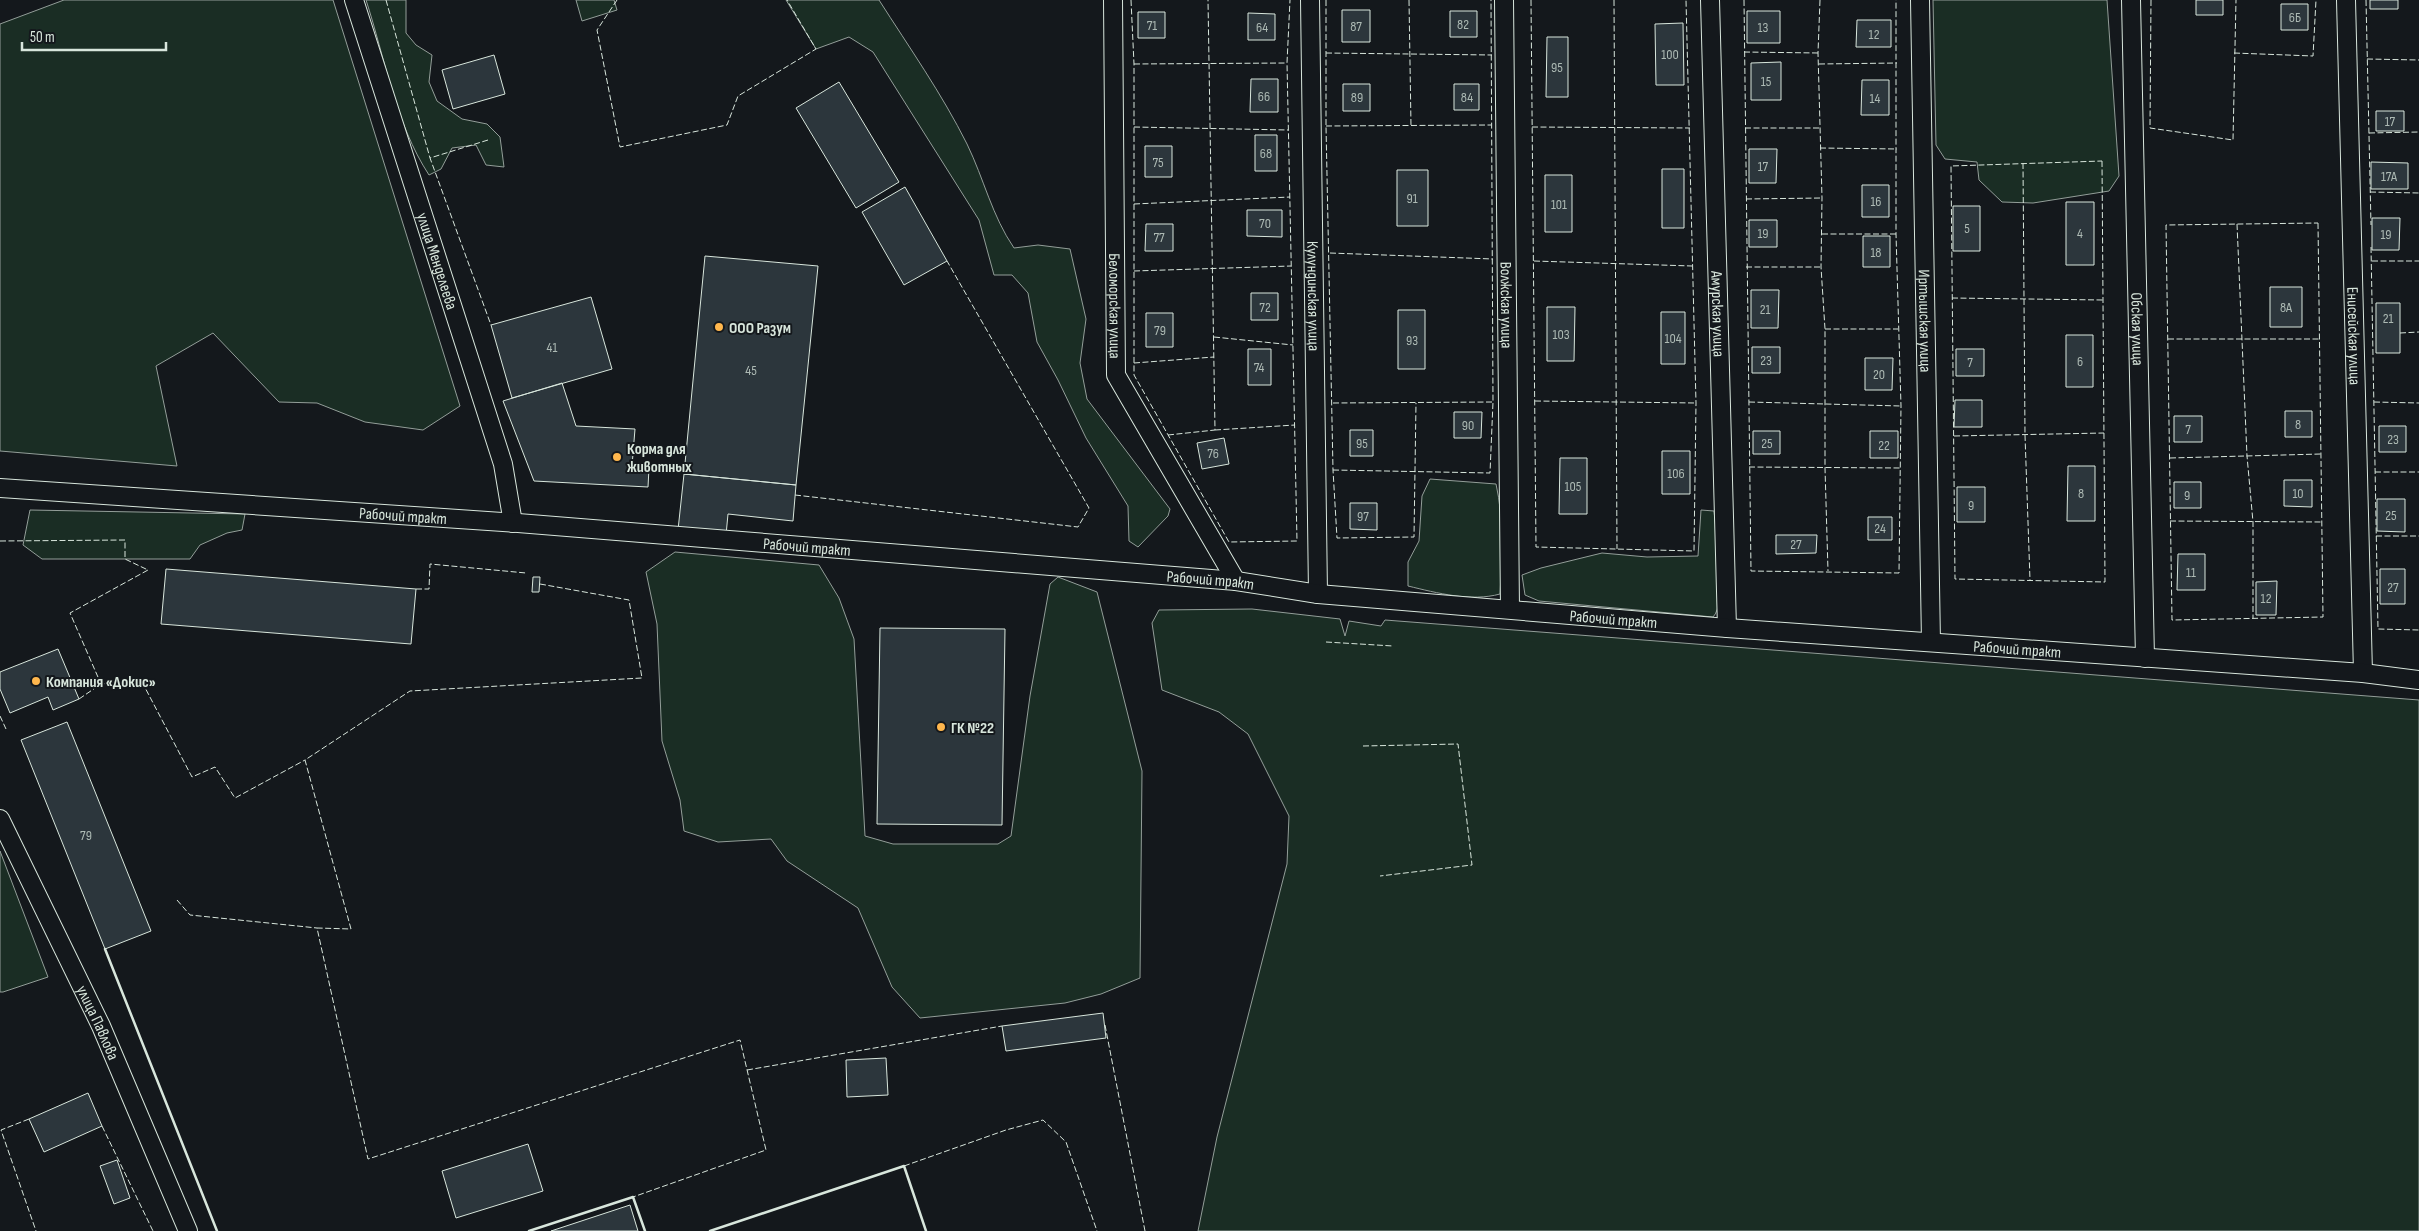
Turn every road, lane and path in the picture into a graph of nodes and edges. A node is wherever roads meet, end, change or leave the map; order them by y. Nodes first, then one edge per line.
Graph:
1 (354, 0) edge
2 (1113, 0) edge
3 (1310, 0) edge
4 (1504, 0) edge
5 (1710, 0) edge
6 (1920, 0) edge
7 (2131, 0) edge
8 (2346, 0) edge
9 (0, 488) edge
10 (513, 523) junction
11 (1236, 581) junction
12 (1318, 594) junction
13 (1510, 609) junction
14 (1727, 628) junction
15 (1931, 642) junction
16 (2145, 658) junction
17 (2363, 673) junction
18 (2419, 680) edge
19 (0, 819) edge
20 (188, 1231) edge

1 - 10 street, улица Менделеева
2 - 11 street, Беломорская улица
3 - 12 street, Кулундинская улица
4 - 13 street, Волжская улица
5 - 14 street, Амурская улица
6 - 15 street, Иртышская улица
7 - 16 street, Обская улица
8 - 17 street, Енисейская улица
9 - 10 street, Рабочий тракт
10 - 11 street, Рабочий тракт
11 - 12 street, Рабочий тракт
12 - 13 street, Рабочий тракт
13 - 14 street, Рабочий тракт
14 - 15 street, Рабочий тракт
15 - 16 street, Рабочий тракт
16 - 17 street, Рабочий тракт
17 - 18 street, Рабочий тракт
19 - 20 street, улица Павлова

